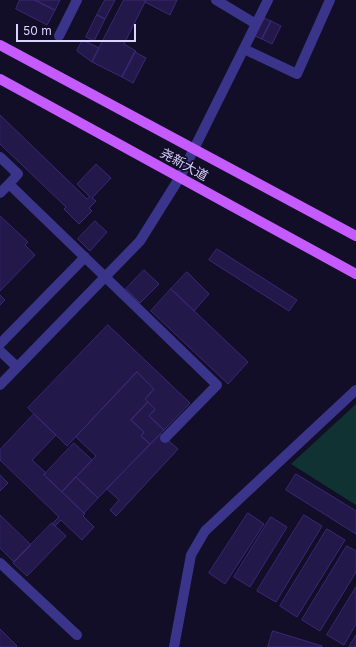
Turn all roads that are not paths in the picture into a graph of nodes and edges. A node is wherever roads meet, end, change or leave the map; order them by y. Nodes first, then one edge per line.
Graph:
1 (77, 0) edge
2 (216, 0) edge
3 (268, 0) edge
4 (330, 0) edge
5 (256, 24) junction
6 (59, 36) dead end
7 (0, 45) edge
8 (244, 49) junction
9 (0, 79) edge
10 (194, 150) junction
11 (0, 157) edge
12 (180, 178) junction
13 (9, 184) junction
14 (0, 193) edge
15 (356, 236) edge
16 (85, 257) junction
17 (356, 274) edge
18 (106, 277) junction
19 (0, 344) edge
20 (0, 351) edge
21 (17, 368) junction
22 (0, 385) edge
23 (356, 390) edge
24 (166, 438) dead end
25 (0, 563) edge
26 (77, 635) dead end
27 (174, 647) edge

1 - 6 lane
2 - 5 lane
3 - 5 lane
4 - 8 lane
5 - 8 lane
7 - 10 main road, 尧新大道
8 - 10 lane
9 - 12 main road, 尧新大道
10 - 12 lane
10 - 15 main road, 尧新大道
11 - 13 lane
12 - 17 main road, 尧新大道
12 - 18 lane
13 - 14 lane
13 - 16 lane
16 - 18 lane
16 - 19 lane
18 - 21 lane
18 - 24 lane
20 - 21 lane
21 - 22 lane
23 - 27 lane
25 - 26 lane

